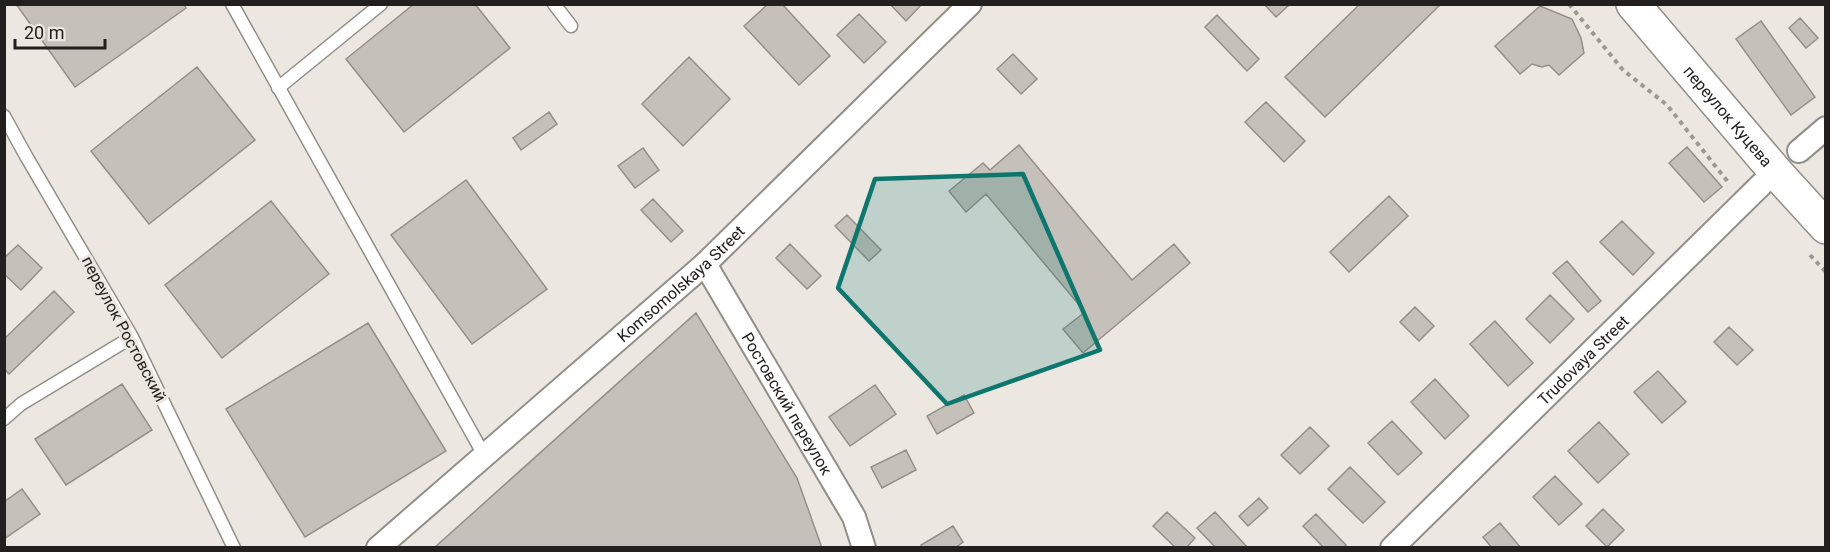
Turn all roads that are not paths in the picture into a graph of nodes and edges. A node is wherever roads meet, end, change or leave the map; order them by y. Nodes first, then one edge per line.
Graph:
1 (232, 4) edge
2 (381, 4) edge
3 (554, 4) edge
4 (970, 4) edge
5 (1633, 4) edge
6 (571, 27) dead end
7 (278, 88) junction
8 (4, 116) edge
9 (1826, 128) edge
10 (1787, 161) junction
11 (1814, 237) edge
12 (705, 264) junction
13 (132, 337) junction
14 (4, 419) edge
15 (484, 455) junction
16 (234, 548) edge
17 (378, 548) edge
18 (864, 548) edge
19 (1392, 548) edge

1 - 7 lane
2 - 7 lane
3 - 6 lane
4 - 12 street, Komsomolskaya Street
5 - 10 street, переулок Куцева
7 - 15 lane
8 - 13 lane, переулок Ростовский
9 - 10 street, Trudovaya Street
10 - 11 street, переулок Куцева
10 - 19 street, Trudovaya Street
12 - 15 street, Komsomolskaya Street
12 - 18 street, Ростовский переулок
13 - 14 lane
13 - 16 lane, переулок Ростовский
15 - 17 street, Komsomolskaya Street

